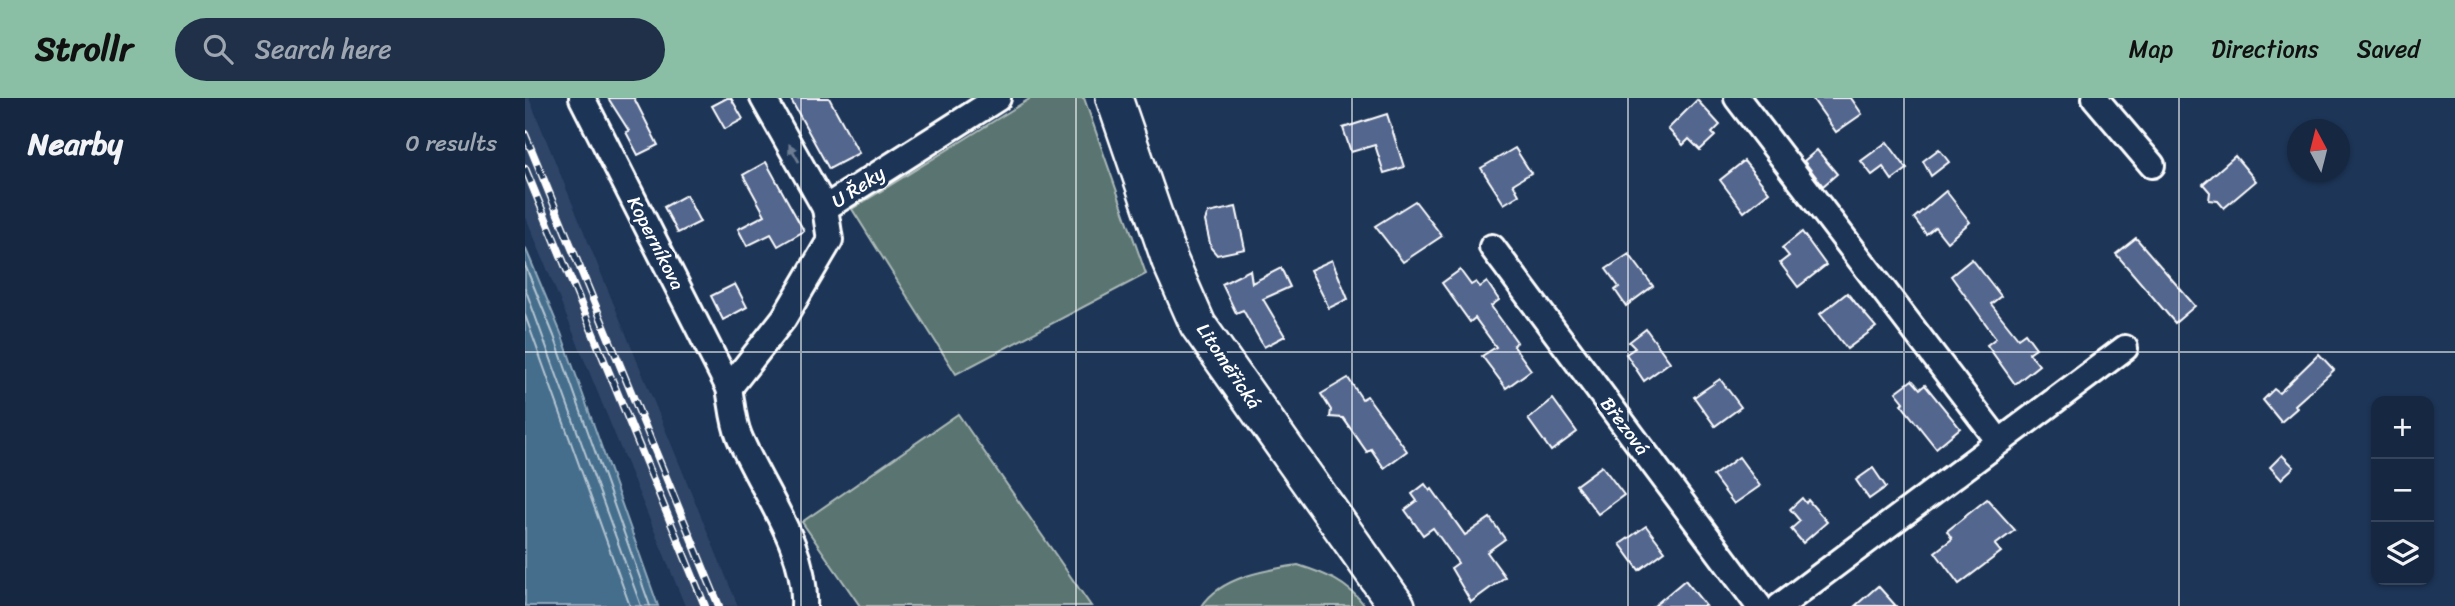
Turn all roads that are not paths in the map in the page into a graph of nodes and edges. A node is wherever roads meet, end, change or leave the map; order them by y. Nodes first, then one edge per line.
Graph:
1 (582, 98) edge
2 (763, 98) edge
3 (998, 98) edge
4 (1114, 98) edge
5 (1737, 98) edge
6 (2095, 98) edge
7 (2153, 165) dead end
8 (825, 208) junction
9 (1492, 247) dead end
10 (2125, 348) dead end
11 (729, 388) junction
12 (1998, 440) junction
13 (804, 606) edge
14 (1397, 606) edge
15 (1759, 606) edge
16 (1780, 606) edge

1 - 11 street, Koperníkova
8 -> 2 street
3 - 8 street, U Řeky
4 - 14 main road, Litoměřická
5 - 12 street
6 - 7 street
8 - 11 street, U Řeky
9 - 15 street, Březová
10 - 12 street
11 - 13 street, Koperníkova
12 - 16 street

